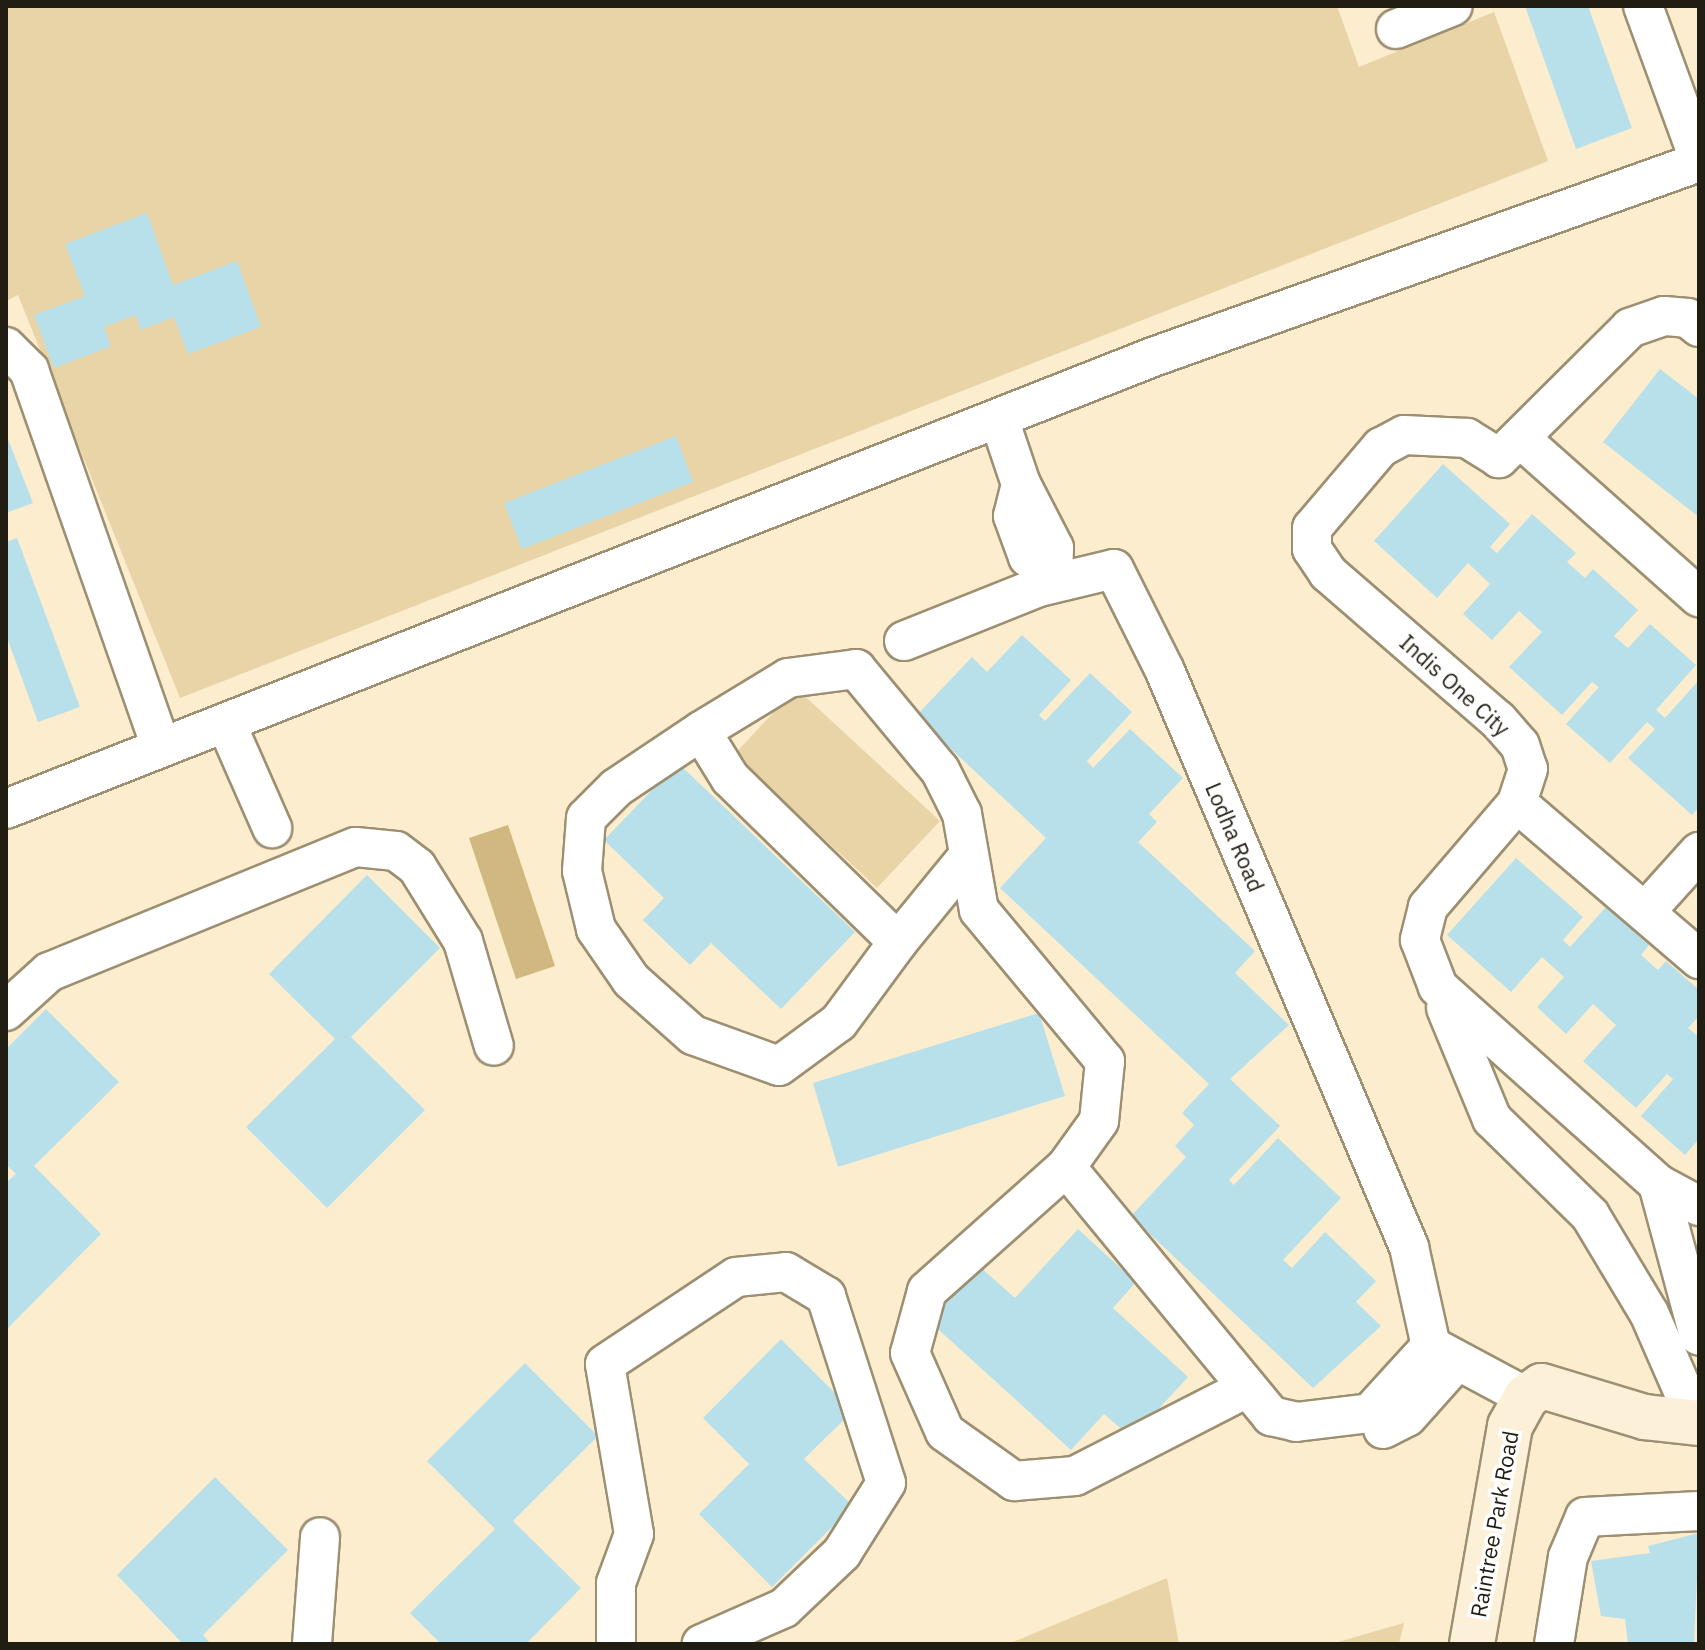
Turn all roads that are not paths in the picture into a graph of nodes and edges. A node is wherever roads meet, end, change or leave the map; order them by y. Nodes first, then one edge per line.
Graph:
1 (1453, 6) edge
2 (1643, 6) edge
3 (1396, 29) dead end
4 (1699, 161) edge
5 (1699, 327) edge
6 (6, 347) edge
7 (1000, 422) junction
8 (1522, 440) junction
9 (1051, 575) junction
10 (1699, 597) edge
11 (904, 641) dead end
12 (226, 723) junction
13 (701, 731) junction
14 (161, 747) junction
15 (1517, 803) junction
16 (6, 809) edge
17 (272, 828) dead end
18 (1699, 852) edge
19 (965, 860) junction
20 (1645, 912) junction
21 (898, 942) junction
22 (1699, 959) edge
23 (1438, 987) junction
24 (6, 1011) edge
25 (494, 1046) dead end
26 (1066, 1167) junction
27 (1658, 1184) junction
28 (1699, 1206) edge
29 (1590, 1215) junction
30 (1674, 1257) junction
31 (1699, 1336) edge
32 (1446, 1348) junction
33 (1243, 1390) junction
34 (1528, 1398) junction
35 (1698, 1423) edge
36 (1383, 1429) dead end
37 (1699, 1511) edge
38 (320, 1537) dead end
39 (312, 1644) edge
40 (616, 1644) edge
41 (702, 1644) edge
42 (1472, 1644) edge
43 (1554, 1644) edge

1 - 3 street
2 - 4 street
4 - 7 street
5 - 8 street, Indis One City
6 - 14 street
7 - 9 street
7 - 12 street
8 - 10 street
8 - 15 street, Indis One City
9 - 11 street, Lodha Road
9 - 32 street, Lodha Road
12 - 14 street
12 - 17 street
13 - 19 street
13 - 21 street
13 - 21 street
14 - 16 street
15 - 20 street
15 - 23 street, Indis One City
18 - 20 street
19 - 21 street
19 - 26 street
20 - 22 street
23 - 27 street, Indis One City
23 - 29 street
24 - 25 street
26 - 33 street
26 - 33 street
27 - 28 street, Indis One City
27 - 30 street
29 - 30 street
29 - 35 street
30 - 31 street
32 - 33 street
32 - 34 street
32 - 34 street
32 - 36 street
34 - 35 street
34 - 42 street, Raintree Park Road
37 - 43 street
38 - 39 street
40 - 41 street

